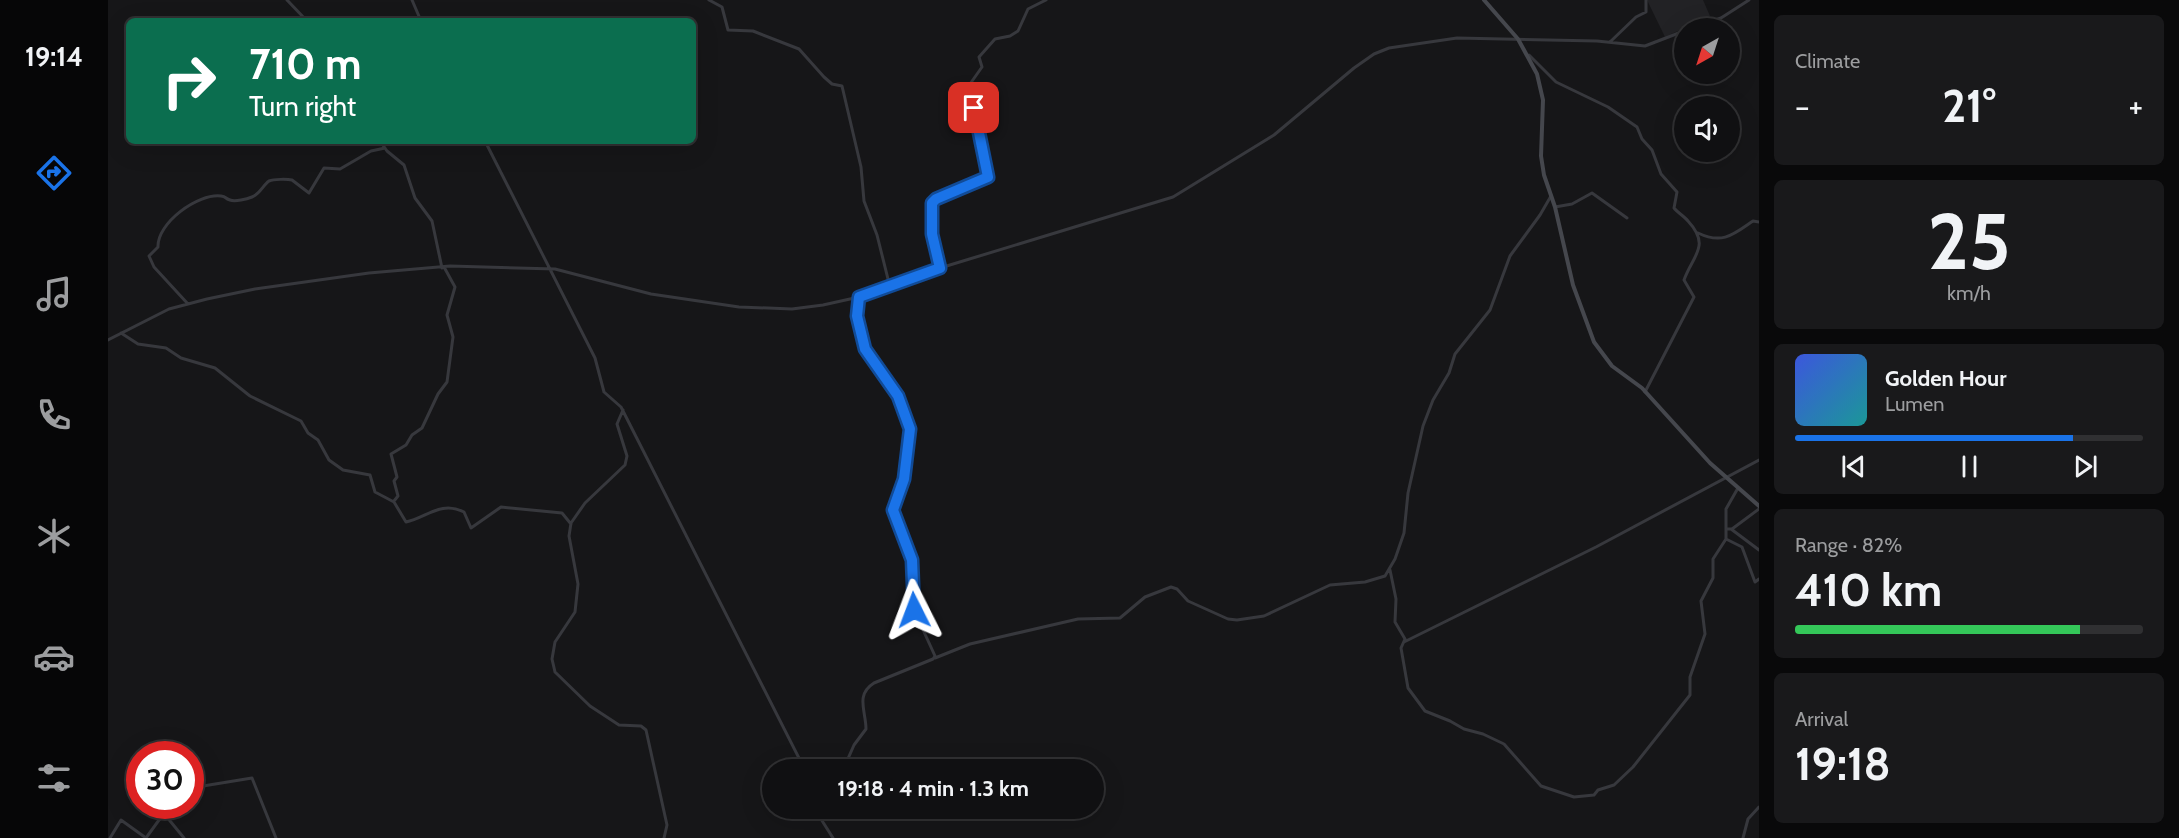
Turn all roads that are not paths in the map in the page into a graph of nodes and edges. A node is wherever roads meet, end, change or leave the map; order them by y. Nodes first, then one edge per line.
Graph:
1 (287, 0) edge
2 (412, 0) edge
3 (709, 0) edge
4 (1046, 0) edge
5 (1484, 0) edge
6 (1646, 0) edge
7 (1749, 0) edge
8 (304, 18) edge
9 (420, 18) edge
10 (1721, 18) edge
11 (1674, 35) edge
12 (1518, 39) junction
13 (1610, 42) junction
14 (1529, 55) junction
15 (382, 144) edge
16 (486, 144) edge
17 (385, 148) junction
18 (1551, 196) junction
19 (1555, 207) junction
20 (1627, 218) dead end
21 (1759, 222) edge
22 (1697, 232) junction
23 (443, 268) junction
24 (940, 268) junction
25 (549, 269) junction
26 (890, 287) junction
27 (859, 297) junction
28 (188, 304) junction
29 (121, 333) junction
30 (108, 340) edge
31 (1645, 392) junction
32 (623, 410) junction
33 (1759, 460) edge
34 (1727, 478) junction
35 (1738, 488) junction
36 (393, 502) junction
37 (1759, 507) edge
38 (571, 524) junction
39 (1729, 529) junction
40 (1726, 539) junction
41 (1759, 550) edge
42 (1390, 568) junction
43 (1759, 579) edge
44 (1404, 642) junction
45 (935, 657) junction
46 (799, 759) edge
47 (848, 759) edge
48 (204, 786) edge
49 (1759, 807) edge
50 (162, 819) edge
51 (168, 819) edge
52 (821, 819) edge
53 (110, 838) edge
54 (146, 838) edge
55 (184, 838) edge
56 (276, 838) edge
57 (664, 838) edge
58 (833, 838) edge
59 (1743, 838) edge

1 - 8 street
2 - 9 street
3 - 26 street
4 - 24 street
5 - 12 street
6 - 13 street
7 - 10 street
11 - 13 street
12 - 13 street
12 - 14 street
12 - 24 street
14 - 18 street
14 - 22 street
15 - 17 street
16 - 25 street
17 - 23 street
17 - 28 street
18 - 19 street
18 - 42 street
19 - 20 street
19 - 31 street
21 - 22 street
22 - 31 street
23 - 25 street
23 - 28 street
23 - 36 street
24 - 26 street
25 - 27 street
25 - 32 street
26 - 27 street
27 - 45 street
28 - 29 street
29 - 30 street
29 - 36 street
31 - 34 street
32 - 38 street
32 - 46 street
33 - 34 street
34 - 35 street
34 - 44 street
35 - 37 street
35 - 39 street
36 - 38 street
37 - 39 street
38 - 57 street
39 - 40 street
39 - 41 street
40 - 43 street
40 - 44 street
42 - 44 street
42 - 45 street
45 - 47 street
48 - 56 street
49 - 59 street
50 - 54 street
51 - 55 street
52 - 58 street
53 - 54 street

